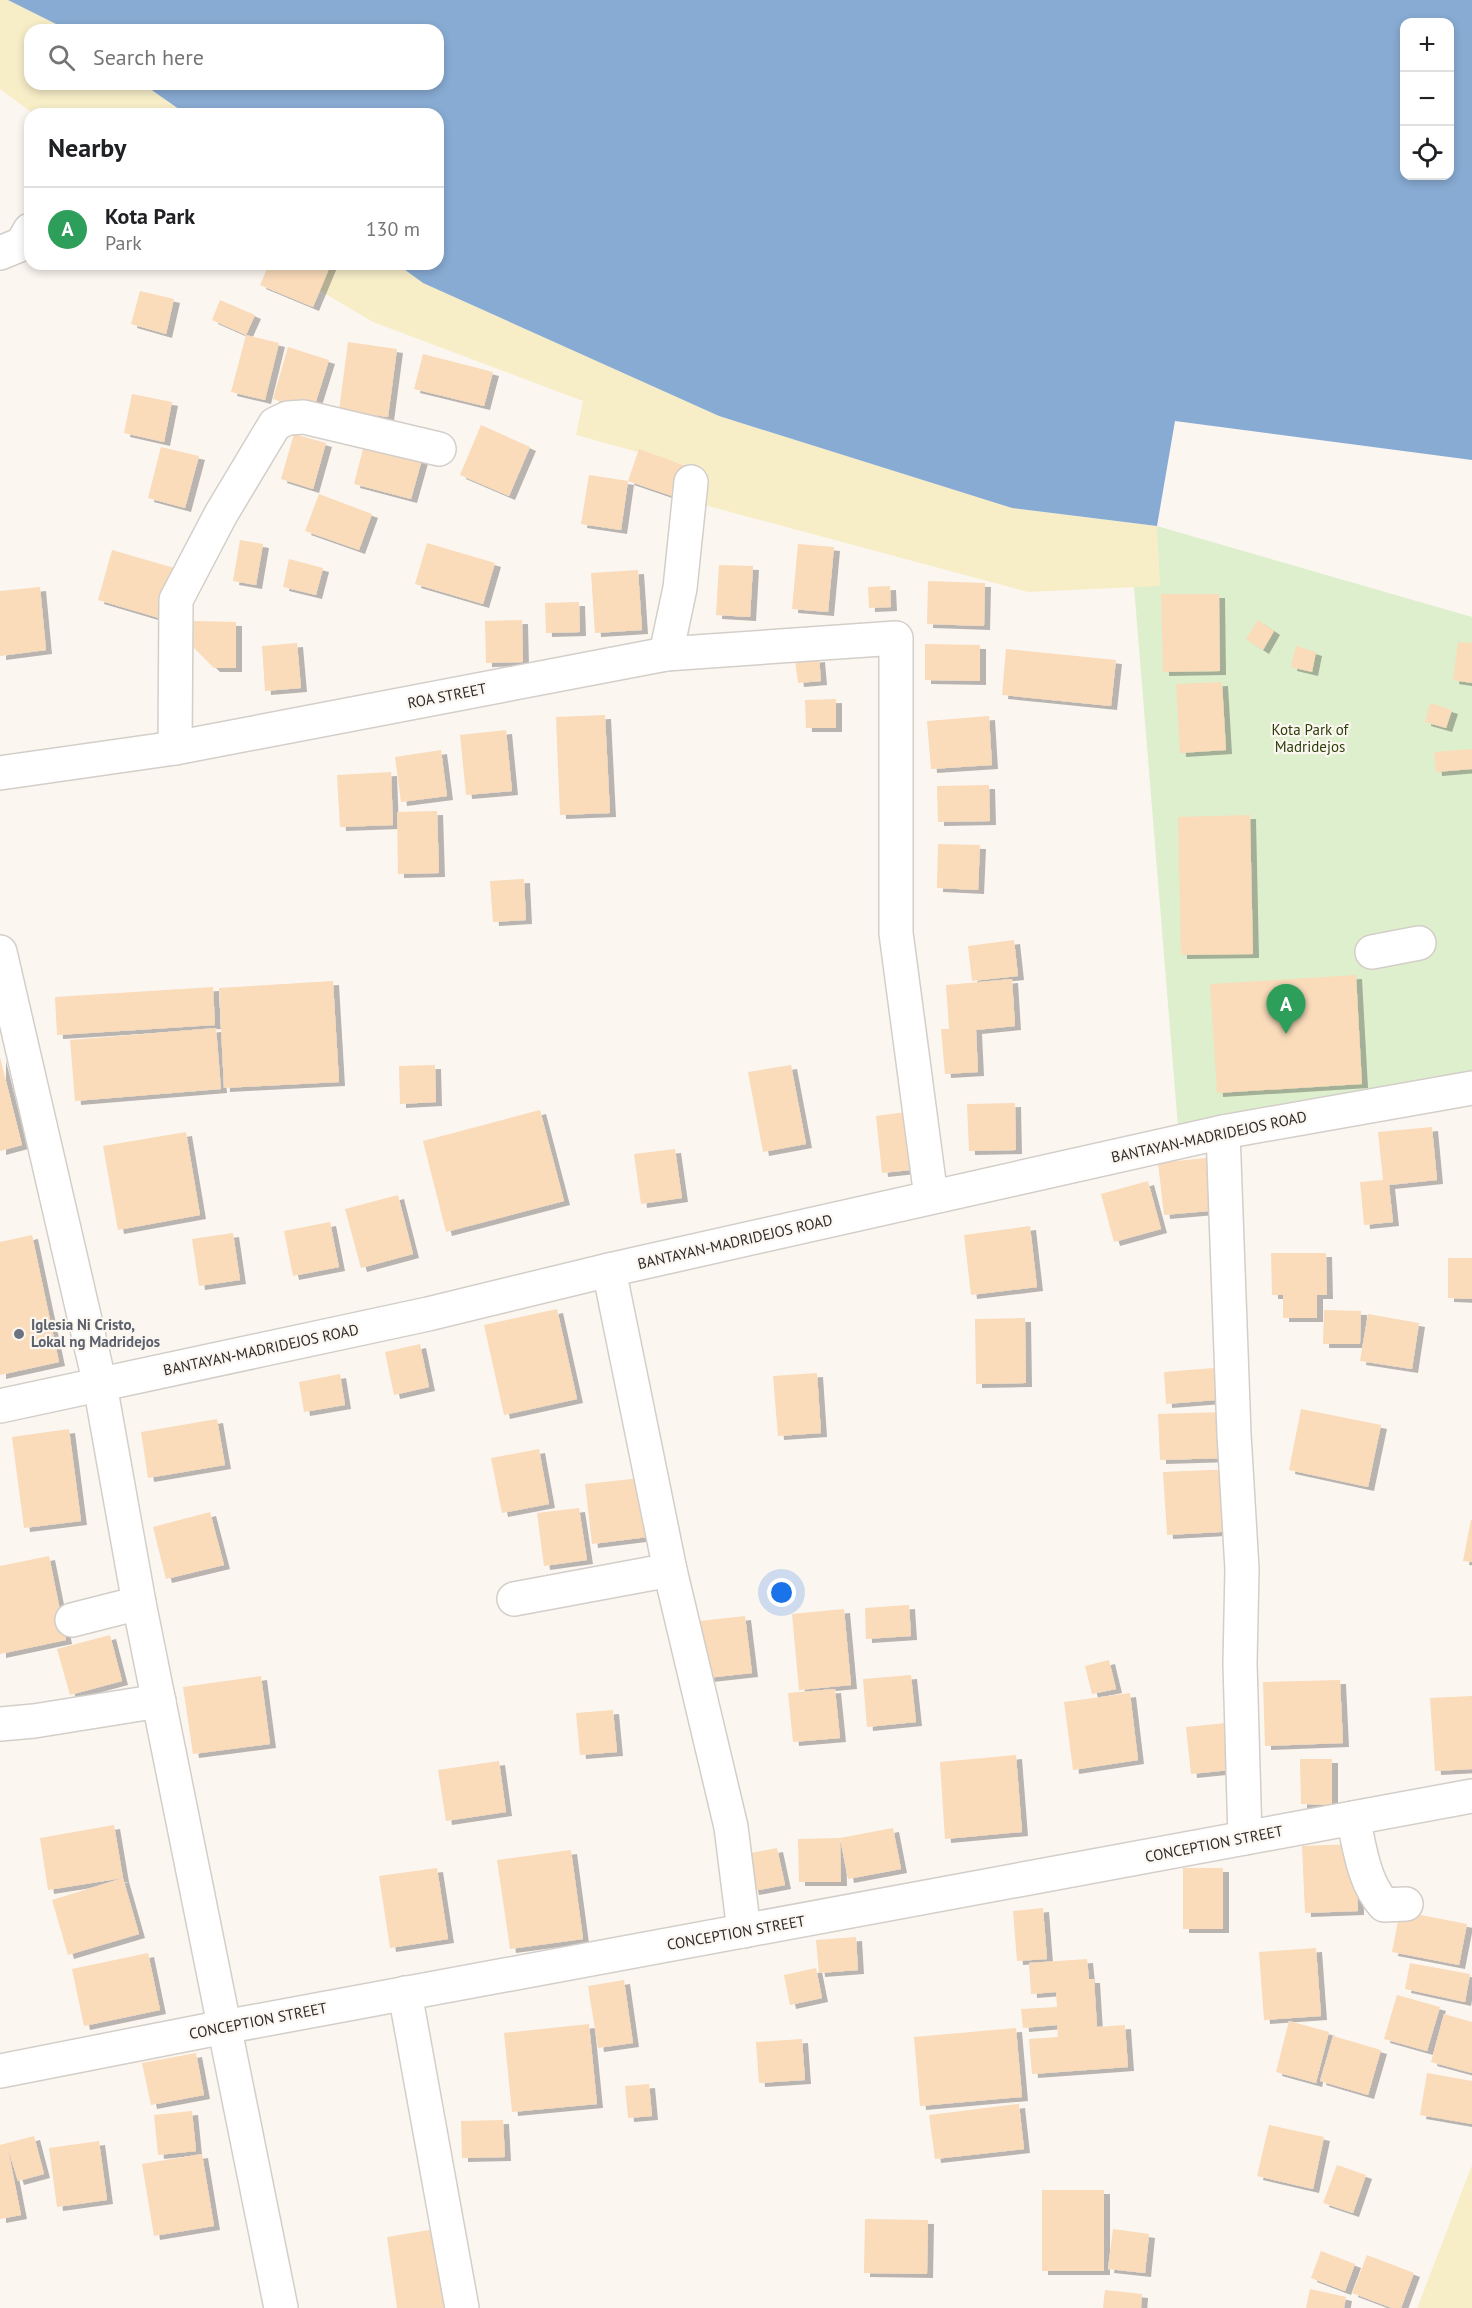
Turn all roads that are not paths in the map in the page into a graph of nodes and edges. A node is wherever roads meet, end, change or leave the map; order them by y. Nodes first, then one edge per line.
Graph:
1 (24, 240) edge
2 (0, 253) edge
3 (439, 449) dead end
4 (691, 482) dead end
5 (666, 654) junction
6 (175, 748) junction
7 (0, 773) edge
8 (1419, 943) dead end
9 (0, 952) edge
10 (1372, 952) dead end
11 (1472, 1088) edge
12 (1223, 1132) junction
13 (931, 1197) junction
14 (609, 1270) junction
15 (100, 1385) junction
16 (0, 1406) edge
17 (670, 1570) junction
18 (514, 1599) dead end
19 (139, 1603) junction
20 (72, 1620) dead end
21 (159, 1701) junction
22 (0, 1724) edge
23 (1472, 1796) edge
24 (1353, 1818) junction
25 (1245, 1838) junction
26 (1406, 1904) dead end
27 (744, 1931) junction
28 (405, 1993) junction
29 (224, 2027) junction
30 (0, 2071) edge
31 (281, 2308) edge
32 (462, 2308) edge

1 - 2 street
3 - 6 street
4 - 5 street
5 - 6 street, ROA STREET
5 - 13 street, ROA STREET
6 - 7 street, ROA STREET
8 - 10 street
9 - 15 street
11 - 12 street, BANTAYAN-MADRIDEJOS ROAD
12 - 13 street, BANTAYAN-MADRIDEJOS ROAD
12 - 25 street
13 - 14 street, BANTAYAN-MADRIDEJOS ROAD
14 - 15 street, BANTAYAN-MADRIDEJOS ROAD
14 - 17 street
15 - 16 street, BANTAYAN-MADRIDEJOS ROAD
15 - 19 street
17 - 18 street
17 - 27 street
19 - 20 street
19 - 21 street
21 - 22 street
21 - 29 street
23 - 24 street, CONCEPTION STREET
24 - 25 street, CONCEPTION STREET
24 - 26 street
25 - 27 street, CONCEPTION STREET
27 - 28 street, CONCEPTION STREET
28 - 29 street, CONCEPTION STREET
28 - 32 street
29 - 30 street, CONCEPTION STREET
29 - 31 street

